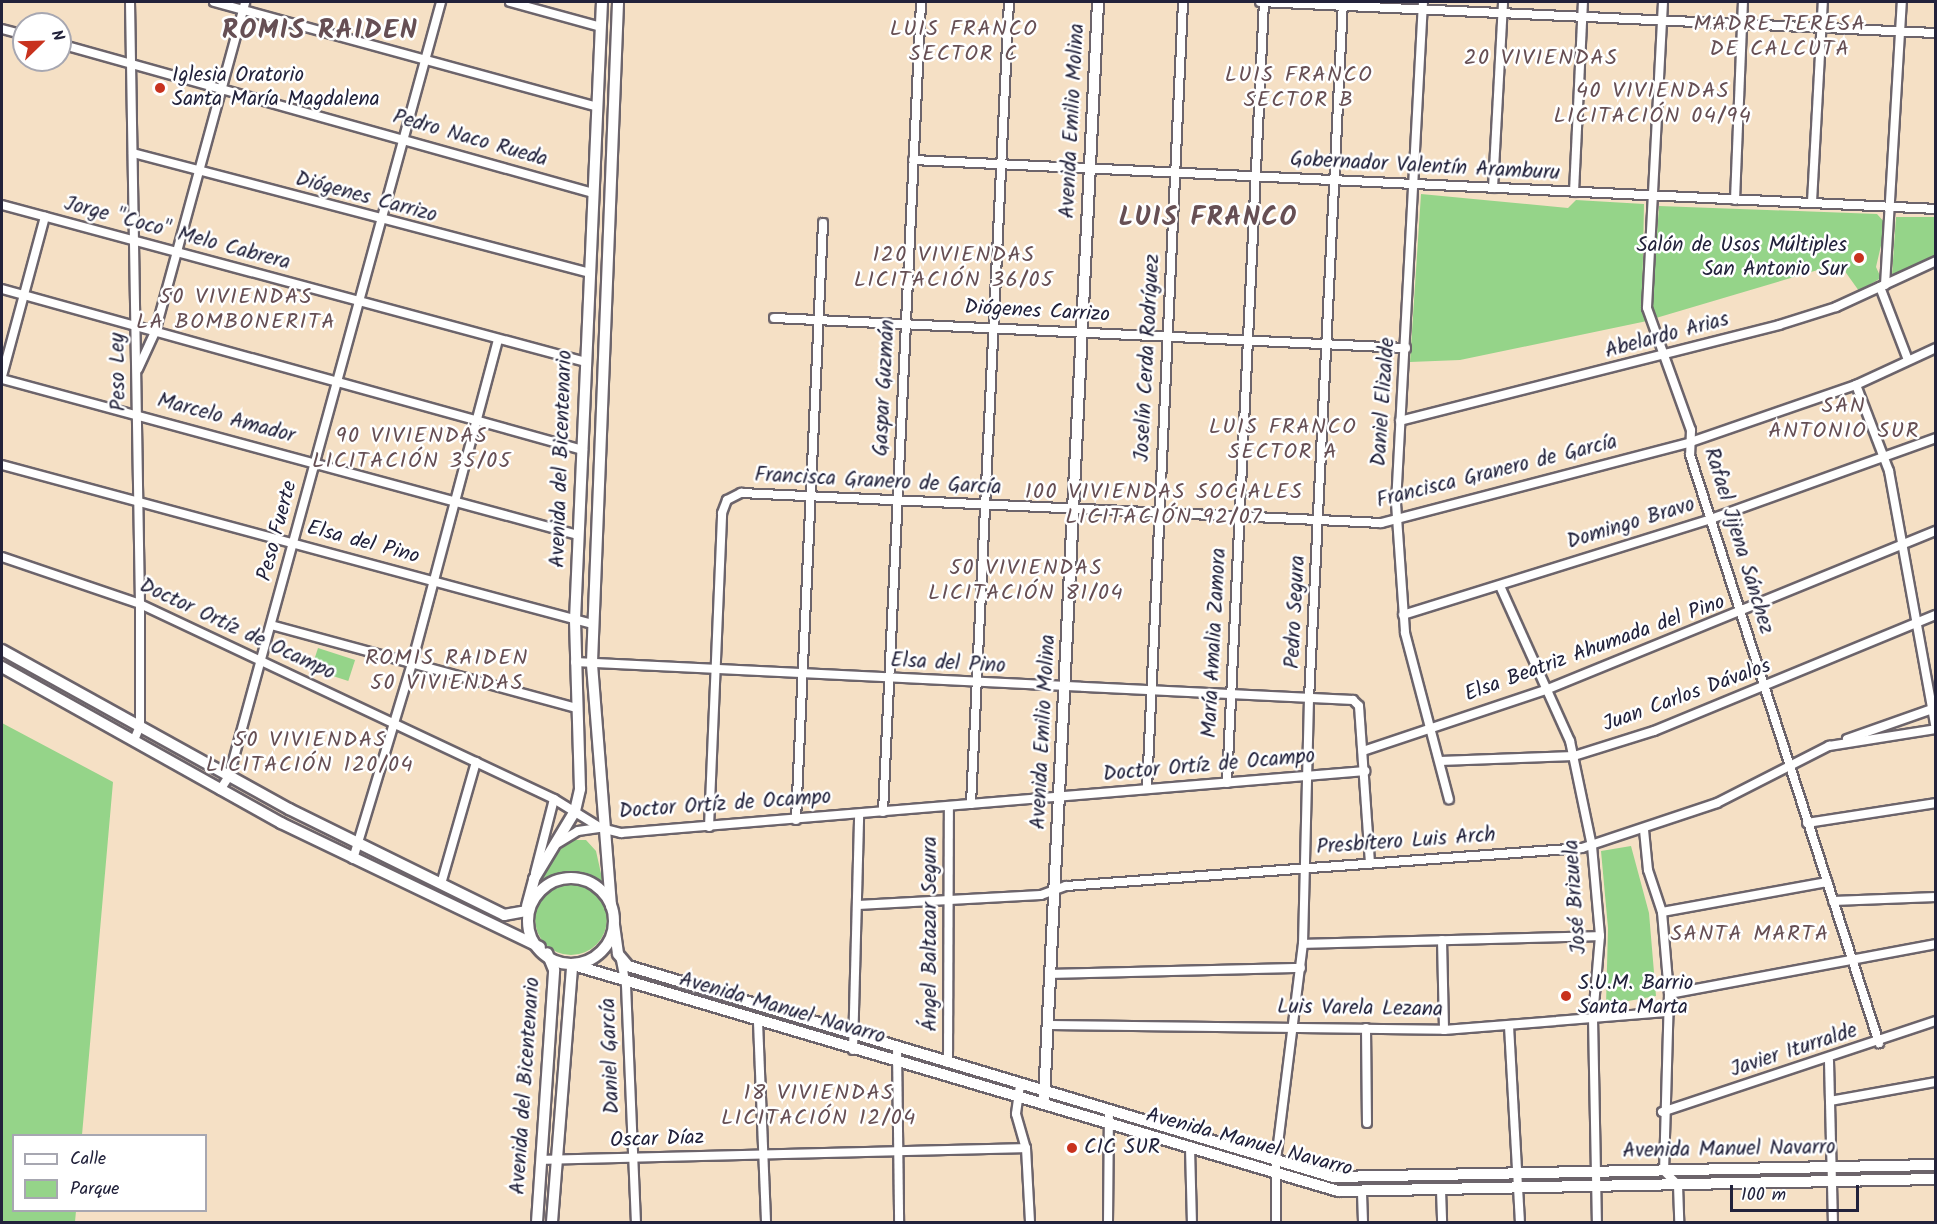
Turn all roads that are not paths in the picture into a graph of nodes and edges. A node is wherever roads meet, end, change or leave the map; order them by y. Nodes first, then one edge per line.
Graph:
1 (130, 2) edge
2 (214, 2) edge
3 (441, 2) edge
4 (510, 2) edge
5 (602, 2) edge
6 (618, 2) edge
7 (921, 2) edge
8 (1009, 2) edge
9 (1098, 2) edge
10 (1183, 2) edge
11 (1262, 2) edge
12 (1503, 2) edge
13 (1583, 2) edge
14 (1663, 2) edge
15 (1743, 2) edge
16 (1822, 2) edge
17 (1902, 2) edge
18 (1343, 4) edge
19 (244, 5) edge
20 (1423, 6) edge
21 (1503, 13) junction
22 (1582, 17) junction
23 (1662, 21) junction
24 (1742, 24) junction
25 (601, 27) junction
26 (1821, 28) junction
27 (1900, 32) junction
28 (1935, 33) edge
29 (72, 48) edge
30 (425, 60) junction
31 (131, 63) junction
32 (221, 88) junction
33 (597, 106) junction
34 (403, 140) junction
35 (133, 153) junction
36 (913, 160) junction
37 (1001, 165) junction
38 (1090, 170) junction
39 (198, 172) junction
40 (1176, 173) junction
41 (1253, 177) junction
42 (1334, 180) junction
43 (1413, 184) junction
44 (1493, 188) junction
45 (593, 192) junction
46 (1574, 192) junction
47 (1653, 196) junction
48 (1735, 200) junction
49 (1812, 202) junction
50 (2, 205) edge
51 (1891, 206) junction
52 (1935, 209) edge
53 (45, 217) junction
54 (381, 221) junction
55 (823, 223) dead end
56 (135, 241) junction
57 (176, 251) junction
58 (1935, 261) edge
59 (590, 273) junction
60 (1882, 286) junction
61 (2, 289) edge
62 (23, 296) junction
63 (359, 302) junction
64 (774, 318) dead end
65 (818, 320) junction
66 (906, 324) junction
67 (136, 327) junction
68 (993, 328) junction
69 (155, 332) junction
70 (1083, 332) junction
71 (1167, 336) junction
72 (498, 340) junction
73 (1248, 340) junction
74 (1326, 344) junction
75 (1406, 348) junction
76 (1935, 348) edge
77 (1665, 357) junction
78 (1908, 360) junction
79 (586, 362) junction
80 (137, 374) junction
81 (2, 378) edge
82 (338, 382) junction
83 (1856, 384) junction
84 (137, 414) junction
85 (476, 421) junction
86 (1400, 421) junction
87 (1935, 438) edge
88 (1691, 442) junction
89 (583, 450) junction
90 (1883, 460) junction
91 (316, 462) junction
92 (2, 465) edge
93 (810, 497) junction
94 (139, 501) junction
95 (455, 501) junction
96 (897, 501) junction
97 (986, 506) junction
98 (1073, 510) junction
99 (1158, 514) junction
100 (1239, 518) junction
101 (1397, 519) junction
102 (1711, 519) junction
103 (1318, 522) junction
104 (1935, 531) edge
105 (578, 535) junction
106 (293, 543) junction
107 (1902, 547) junction
108 (2, 557) edge
109 (433, 582) junction
110 (1500, 586) junction
111 (140, 604) junction
112 (1741, 614) junction
113 (1403, 615) junction
114 (1935, 615) edge
115 (575, 620) junction
116 (1919, 623) junction
117 (592, 624) junction
118 (271, 625) junction
119 (2, 650) edge
120 (261, 660) junction
121 (575, 662) junction
122 (592, 662) junction
123 (412, 663) junction
124 (2, 668) edge
125 (716, 670) junction
126 (802, 674) junction
127 (888, 679) junction
128 (977, 683) junction
129 (1065, 687) junction
130 (1764, 688) junction
131 (1548, 689) junction
132 (1151, 691) junction
133 (1230, 695) junction
134 (1933, 697) edge
135 (1309, 699) junction
136 (576, 708) junction
137 (1932, 709) junction
138 (395, 723) junction
139 (140, 726) junction
140 (1431, 729) junction
141 (1935, 729) edge
142 (134, 740) junction
143 (1828, 746) junction
144 (1363, 751) junction
145 (1574, 756) junction
146 (1440, 761) junction
147 (476, 762) junction
148 (1788, 766) junction
149 (1365, 771) junction
150 (229, 776) junction
151 (1306, 776) junction
152 (1227, 783) junction
153 (1147, 789) junction
154 (220, 790) junction
155 (1060, 796) junction
156 (554, 799) junction
157 (1449, 799) dead end
158 (1935, 803) edge
159 (971, 804) junction
160 (949, 806) junction
161 (575, 811) junction
162 (884, 812) junction
163 (859, 814) junction
164 (796, 820) junction
165 (1807, 823) junction
166 (709, 827) junction
167 (601, 828) junction
168 (1644, 830) junction
169 (361, 844) junction
170 (555, 844) junction
171 (1592, 846) junction
172 (352, 859) junction
173 (1370, 862) junction
174 (1303, 867) junction
175 (534, 879) junction
176 (1827, 882) junction
177 (441, 884) junction
178 (1055, 890) junction
179 (1935, 897) edge
180 (953, 900) junction
181 (1833, 901) junction
182 (858, 905) junction
183 (611, 906) junction
184 (527, 908) junction
185 (1662, 912) junction
186 (614, 925) junction
187 (1600, 936) junction
188 (1442, 940) junction
189 (1303, 944) junction
190 (1935, 944) edge
191 (543, 950) junction
192 (621, 960) junction
193 (1853, 962) junction
194 (575, 966) junction
195 (1301, 968) junction
196 (1052, 974) junction
197 (626, 985) junction
198 (1669, 994) junction
199 (1669, 1012) junction
200 (1593, 1018) junction
201 (1935, 1021) edge
202 (758, 1022) junction
203 (1050, 1025) junction
204 (1290, 1025) junction
205 (1509, 1026) junction
206 (1366, 1028) junction
207 (1444, 1030) junction
208 (853, 1035) junction
209 (1879, 1043) junction
210 (897, 1048) junction
211 (853, 1050) junction
212 (1829, 1061) junction
213 (893, 1062) junction
214 (948, 1063) junction
215 (1935, 1082) edge
216 (1020, 1085) junction
217 (1046, 1092) junction
218 (1016, 1097) junction
219 (1830, 1101) junction
220 (1042, 1105) junction
221 (1109, 1111) junction
222 (1662, 1112) junction
223 (1106, 1123) junction
224 (1367, 1123) dead end
225 (1026, 1148) junction
226 (1191, 1149) junction
227 (896, 1150) junction
228 (764, 1155) junction
229 (634, 1159) junction
230 (541, 1160) junction
231 (1276, 1160) junction
232 (556, 1161) junction
233 (1935, 1165) edge
234 (1831, 1167) junction
235 (1664, 1171) junction
236 (1596, 1172) junction
237 (1275, 1173) junction
238 (1521, 1174) junction
239 (1935, 1179) edge
240 (1831, 1181) junction
241 (1596, 1185) junction
242 (1678, 1185) junction
243 (1520, 1188) junction
244 (1441, 1190) junction
245 (1362, 1193) junction
246 (537, 1222) edge
247 (552, 1222) edge
248 (636, 1222) edge
249 (766, 1222) edge
250 (898, 1222) edge
251 (1030, 1222) edge
252 (1108, 1222) edge
253 (1192, 1222) edge
254 (1276, 1222) edge
255 (1363, 1222) edge
256 (1442, 1222) edge
257 (1520, 1222) edge
258 (1597, 1222) edge
259 (1679, 1222) edge
260 (1833, 1222) edge

1 - 31 street, Peso Ley
2 - 19 street
3 - 30 street, Peso Fuerte
4 - 25 street
5 - 25 main road, Avenida del Bicentenario
6 - 117 main road, Avenida del Bicentenario
7 - 36 street, Gaspar Guzmán
8 - 37 street
9 - 38 main road, Avenida Emilio Molina
10 - 40 street, Joselín Cerda Rodríguez
11 - 18 street
11 - 41 street, María Amalia Zamora
12 - 21 street
13 - 22 street
14 - 23 street, Rafael Jijena Sánchez
15 - 24 street
16 - 26 street
17 - 27 street
18 - 20 street
18 - 42 street, Pedro Segura
19 - 30 street
19 - 32 street
20 - 21 street
20 - 43 street, Daniel Elizalde
21 - 22 street
21 - 44 street
22 - 23 street
22 - 46 street
23 - 24 street
23 - 47 street, Rafael Jijena Sánchez
24 - 26 street
24 - 48 street
25 - 33 main road, Avenida del Bicentenario
26 - 27 street
26 - 49 street
27 - 28 street
27 - 51 street
29 - 31 street, Pedro Naco Rueda
30 - 33 street
30 - 34 street, Peso Fuerte
31 - 32 street, Pedro Naco Rueda
31 - 35 street, Peso Ley
32 - 34 street, Pedro Naco Rueda
32 - 39 street
33 - 45 main road, Avenida del Bicentenario
34 - 45 street, Pedro Naco Rueda
34 - 54 street, Peso Fuerte
35 - 39 street, Diógenes Carrizo
35 - 56 street, Peso Ley
36 - 37 street, Gobernador Valentín Aramburu
36 - 66 street, Gaspar Guzmán
37 - 38 street, Gobernador Valentín Aramburu
37 - 68 street
38 - 40 street, Gobernador Valentín Aramburu
38 - 70 main road, Avenida Emilio Molina
39 - 54 street, Diógenes Carrizo
39 - 57 street
40 - 41 street, Gobernador Valentín Aramburu
40 - 71 street, Joselín Cerda Rodríguez
41 - 42 street, Gobernador Valentín Aramburu
41 - 73 street, María Amalia Zamora
42 - 43 street, Gobernador Valentín Aramburu
42 - 74 street, Pedro Segura
43 - 44 street, Gobernador Valentín Aramburu
43 - 75 street, Daniel Elizalde
44 - 46 street, Gobernador Valentín Aramburu
45 - 59 main road, Avenida del Bicentenario
46 - 47 street, Gobernador Valentín Aramburu
47 - 48 street, Gobernador Valentín Aramburu
47 - 77 street, Rafael Jijena Sánchez
48 - 49 street, Gobernador Valentín Aramburu
49 - 51 street, Gobernador Valentín Aramburu
50 - 53 street, Jorge "Coco" Melo Cabrera
51 - 52 street, Gobernador Valentín Aramburu
51 - 60 street
53 - 56 street, Jorge "Coco" Melo Cabrera
53 - 62 street
54 - 59 street, Diógenes Carrizo
54 - 63 street, Peso Fuerte
55 - 65 street
56 - 57 street, Jorge "Coco" Melo Cabrera
56 - 67 street, Peso Ley
57 - 63 street, Jorge "Coco" Melo Cabrera
57 - 69 street
58 - 60 street, Abelardo Arias
59 - 79 main road, Avenida del Bicentenario
60 - 77 street, Abelardo Arias
60 - 78 street
61 - 62 street
62 - 67 street
62 - 81 street
63 - 72 street, Jorge "Coco" Melo Cabrera
63 - 82 street, Peso Fuerte
64 - 65 street, Diógenes Carrizo
65 - 66 street, Diógenes Carrizo
65 - 93 street
66 - 68 street, Diógenes Carrizo
66 - 96 street, Gaspar Guzmán
67 - 69 street
67 - 80 street, Peso Ley
68 - 70 street, Diógenes Carrizo
68 - 97 street
69 - 80 street
69 - 82 street
70 - 71 street, Diógenes Carrizo
70 - 98 main road, Avenida Emilio Molina
71 - 73 street, Diógenes Carrizo
71 - 99 street, Joselín Cerda Rodríguez
72 - 79 street, Jorge "Coco" Melo Cabrera
72 - 85 street
73 - 74 street, Diógenes Carrizo
73 - 100 street, María Amalia Zamora
74 - 75 street, Diógenes Carrizo
74 - 103 street, Pedro Segura
75 - 86 street, Daniel Elizalde
76 - 78 street, Francisca Granero de García
77 - 86 street, Abelardo Arias
77 - 88 street, Rafael Jijena Sánchez
78 - 83 street, Francisca Granero de García
79 - 89 main road, Avenida del Bicentenario
80 - 84 street, Peso Ley
81 - 84 street, Marcelo Amador
82 - 85 street
82 - 91 street, Peso Fuerte
83 - 88 street, Francisca Granero de García
83 - 90 street
84 - 91 street, Marcelo Amador
84 - 94 street, Peso Ley
85 - 89 street
85 - 95 street
86 - 101 street, Daniel Elizalde
87 - 90 street, Domingo Bravo
88 - 101 street, Francisca Granero de García
88 - 102 street, Rafael Jijena Sánchez
89 - 105 main road, Avenida del Bicentenario
90 - 102 street, Domingo Bravo
90 - 107 street
91 - 95 street, Marcelo Amador
91 - 106 street, Peso Fuerte
92 - 94 street, Elsa del Pino
93 - 96 street, Francisca Granero de García
93 - 125 street, Francisca Granero de García
93 - 126 street
94 - 106 street, Elsa del Pino
94 - 111 street, Peso Ley
95 - 105 street, Marcelo Amador
95 - 109 street
96 - 97 street, Francisca Granero de García
96 - 127 street, Gaspar Guzmán
97 - 98 street, Francisca Granero de García
97 - 128 street
98 - 99 street, Francisca Granero de García
98 - 129 main road, Avenida Emilio Molina
99 - 100 street, Francisca Granero de García
99 - 132 street, Joselín Cerda Rodríguez
100 - 103 street, Francisca Granero de García
100 - 133 street, María Amalia Zamora
101 - 103 street, Francisca Granero de García
101 - 113 street, Daniel Elizalde
102 - 110 street, Domingo Bravo
102 - 112 street, Rafael Jijena Sánchez
103 - 135 street, Pedro Segura
104 - 107 street, Elsa Beatriz Ahumada del Pino
105 - 115 main road, Avenida del Bicentenario
106 - 109 street, Elsa del Pino
106 - 118 street, Peso Fuerte
107 - 112 street, Elsa Beatriz Ahumada del Pino
107 - 116 street
108 - 111 street, Doctor Ortíz de Ocampo
109 - 115 street, Elsa del Pino
109 - 123 street
110 - 113 street, Domingo Bravo
110 - 131 street, José Brizuela
111 - 120 street, Doctor Ortíz de Ocampo
111 - 139 street, Peso Ley
112 - 130 street, Rafael Jijena Sánchez
112 - 131 street, Elsa Beatriz Ahumada del Pino
113 - 140 street, Daniel Elizalde
114 - 116 street, Juan Carlos Dávalos
115 - 117 street, Elsa del Pino
115 - 121 main road, Avenida del Bicentenario
116 - 130 street, Juan Carlos Dávalos
116 - 134 street
117 - 122 main road, Avenida del Bicentenario
118 - 120 street, Peso Fuerte
118 - 123 street
119 - 139 main road
120 - 138 street, Doctor Ortíz de Ocampo
120 - 150 street, Peso Fuerte
121 - 122 street, Elsa del Pino
121 - 136 main road, Avenida del Bicentenario
122 - 125 street, Elsa del Pino
122 - 167 main road, Avenida del Bicentenario
123 - 136 street
123 - 138 street
124 - 142 main road
125 - 126 street, Elsa del Pino
125 - 166 street
126 - 127 street, Elsa del Pino
126 - 164 street
127 - 128 street, Elsa del Pino
127 - 162 street, Gaspar Guzmán
128 - 129 street, Elsa del Pino
128 - 159 street
129 - 132 street, Elsa del Pino
129 - 155 main road, Avenida Emilio Molina
130 - 145 street, Juan Carlos Dávalos
130 - 148 street, Rafael Jijena Sánchez
131 - 140 street, Elsa Beatriz Ahumada del Pino
131 - 145 street, José Brizuela
132 - 133 street, Elsa del Pino
132 - 153 street, Joselín Cerda Rodríguez
133 - 135 street, Elsa del Pino
133 - 152 street, María Amalia Zamora
134 - 137 street
135 - 144 street, Elsa del Pino
135 - 151 street, Pedro Segura
136 - 161 main road, Avenida del Bicentenario
137 - 141 street
137 - 143 street
138 - 147 street, Doctor Ortíz de Ocampo
138 - 169 street
139 - 142 street, Peso Ley
139 - 150 main road
140 - 144 street, Elsa Beatriz Ahumada del Pino
140 - 146 street, Daniel Elizalde
141 - 143 street, Presbítero Luis Arch
142 - 154 main road
143 - 148 street, Presbítero Luis Arch
144 - 149 street
145 - 146 street, Juan Carlos Dávalos
145 - 171 street, José Brizuela
146 - 157 street, Daniel Elizalde
147 - 156 street, Doctor Ortíz de Ocampo
147 - 177 street
148 - 165 street, Rafael Jijena Sánchez
148 - 168 street, Presbítero Luis Arch
149 - 151 street, Doctor Ortíz de Ocampo
149 - 173 street
150 - 154 street, Peso Fuerte
150 - 169 main road
151 - 152 street, Doctor Ortíz de Ocampo
151 - 174 street, Pedro Segura
152 - 153 street, Doctor Ortíz de Ocampo
153 - 155 street, Doctor Ortíz de Ocampo
154 - 172 main road
155 - 159 street, Doctor Ortíz de Ocampo
155 - 178 main road, Avenida Emilio Molina
156 - 161 street, Doctor Ortíz de Ocampo
156 - 175 street
158 - 165 street
159 - 160 street, Doctor Ortíz de Ocampo
160 - 162 street, Doctor Ortíz de Ocampo
160 - 180 street, Ángel Baltazar Segura
161 - 167 street, Doctor Ortíz de Ocampo
161 - 170 main road, Avenida del Bicentenario
162 - 163 street, Doctor Ortíz de Ocampo
163 - 164 street, Doctor Ortíz de Ocampo
163 - 182 street
164 - 166 street, Doctor Ortíz de Ocampo
165 - 176 street, Rafael Jijena Sánchez
166 - 167 street, Doctor Ortíz de Ocampo
167 - 170 street
167 - 183 main road, Avenida del Bicentenario
168 - 171 street, Presbítero Luis Arch
168 - 185 street
169 - 172 street
169 - 177 main road
170 - 175 main road, Avenida del Bicentenario
171 - 173 street, Presbítero Luis Arch
171 - 187 street, José Brizuela
172 - 191 main road
173 - 174 street, Presbítero Luis Arch
174 - 178 street, Presbítero Luis Arch
174 - 189 street, Pedro Segura
175 - 184 main road, Avenida del Bicentenario
176 - 181 street, Rafael Jijena Sánchez
176 - 185 street
177 - 184 main road
178 - 180 street, Presbítero Luis Arch
178 - 196 main road, Avenida Emilio Molina
179 - 181 street
180 - 182 street, Presbítero Luis Arch
180 - 214 street, Ángel Baltazar Segura
181 - 193 street, Rafael Jijena Sánchez
182 - 208 street
183 - 184 main road
183 - 186 main road
184 - 191 main road
185 - 198 street
186 - 192 main road
186 - 194 main road
187 - 188 street
187 - 200 street, José Brizuela
188 - 189 street
188 - 207 street
189 - 195 street, Pedro Segura
190 - 193 street
191 - 194 main road
191 - 230 main road, Avenida del Bicentenario
192 - 197 street, Daniel García
192 - 208 main road, Avenida Manuel Navarro
193 - 198 street
193 - 209 street, Rafael Jijena Sánchez
194 - 197 main road, Avenida Manuel Navarro
194 - 232 main road, Avenida del Bicentenario
195 - 196 street
195 - 204 street, Pedro Segura
196 - 203 main road, Avenida Emilio Molina
197 - 202 main road, Avenida Manuel Navarro
197 - 229 street, Daniel García
198 - 199 street
199 - 200 street, Luis Varela Lezana
199 - 222 street
200 - 205 street, Luis Varela Lezana
200 - 236 street, José Brizuela
201 - 209 street, Javier Iturralde
202 - 211 main road, Avenida Manuel Navarro
202 - 228 street
203 - 204 street, Luis Varela Lezana
203 - 217 main road, Avenida Emilio Molina
204 - 206 street, Luis Varela Lezana
204 - 231 street, Pedro Segura
205 - 207 street, Luis Varela Lezana
205 - 238 street
206 - 207 street, Luis Varela Lezana
206 - 224 street
208 - 210 main road, Avenida Manuel Navarro
208 - 211 street
209 - 212 street, Javier Iturralde
210 - 213 street
210 - 214 main road, Avenida Manuel Navarro
211 - 213 main road, Avenida Manuel Navarro
212 - 219 street
212 - 222 street, Javier Iturralde
213 - 218 main road, Avenida Manuel Navarro
213 - 227 street
214 - 216 main road, Avenida Manuel Navarro
215 - 219 street
216 - 217 main road, Avenida Manuel Navarro
216 - 218 street
217 - 220 main road, Avenida Emilio Molina
217 - 221 main road, Avenida Manuel Navarro
218 - 220 main road, Avenida Manuel Navarro
218 - 225 street
219 - 234 street
220 - 223 main road, Avenida Manuel Navarro
221 - 223 street
221 - 231 main road, Avenida Manuel Navarro
222 - 235 street
223 - 226 main road, Avenida Manuel Navarro
223 - 252 street
225 - 227 street, Oscar Díaz
225 - 251 street
226 - 237 main road, Avenida Manuel Navarro
226 - 253 street
227 - 228 street, Oscar Díaz
227 - 250 street
228 - 229 street, Oscar Díaz
228 - 249 street
229 - 232 street, Oscar Díaz
229 - 248 street, Daniel García
230 - 232 street, Oscar Díaz
230 - 246 main road, Avenida del Bicentenario
231 - 237 street, Pedro Segura
231 - 238 main road, Avenida Manuel Navarro
232 - 247 main road, Avenida del Bicentenario
233 - 234 main road, Avenida Manuel Navarro
234 - 235 main road, Avenida Manuel Navarro
234 - 240 street
235 - 236 main road, Avenida Manuel Navarro
235 - 242 street
236 - 238 main road, Avenida Manuel Navarro
236 - 241 street, José Brizuela
237 - 245 main road, Avenida Manuel Navarro
237 - 254 street, Pedro Segura
238 - 243 street
239 - 240 main road, Avenida Manuel Navarro
240 - 242 main road, Avenida Manuel Navarro
240 - 260 street
241 - 242 main road, Avenida Manuel Navarro
241 - 243 main road, Avenida Manuel Navarro
241 - 258 street, José Brizuela
242 - 259 street
243 - 244 main road, Avenida Manuel Navarro
243 - 257 street
244 - 245 main road, Avenida Manuel Navarro
244 - 256 street
245 - 255 street

